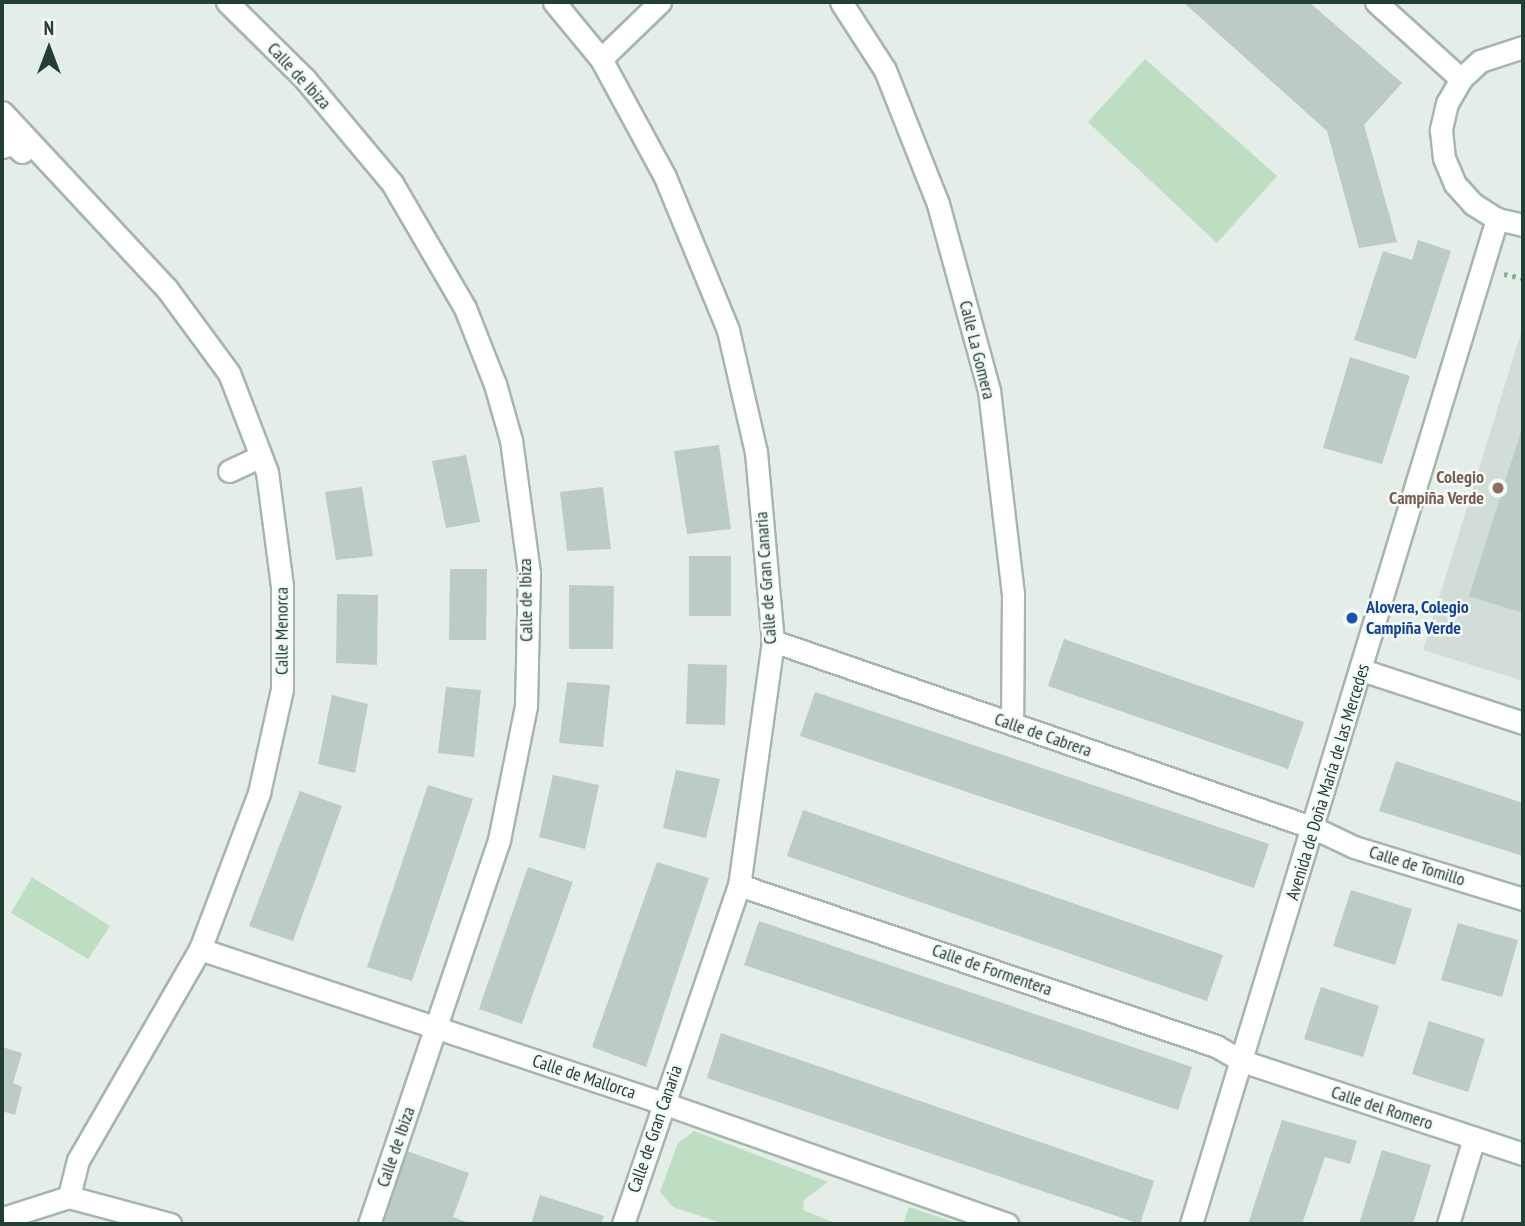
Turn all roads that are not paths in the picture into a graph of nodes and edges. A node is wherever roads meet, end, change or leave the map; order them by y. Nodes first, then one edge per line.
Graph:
1 (228, 2) edge
2 (554, 2) edge
3 (660, 2) edge
4 (841, 2) edge
5 (1376, 2) edge
6 (1523, 47) edge
7 (601, 59) junction
8 (1461, 79) junction
9 (5, 115) edge
10 (30, 142) junction
11 (2, 147) edge
12 (1497, 219) junction
13 (1523, 225) edge
14 (261, 456) junction
15 (229, 471) dead end
16 (773, 641) junction
17 (1362, 670) junction
18 (1523, 723) edge
19 (1012, 724) junction
20 (1314, 828) junction
21 (739, 885) junction
22 (1523, 899) edge
23 (200, 950) junction
24 (438, 1028) junction
25 (1242, 1061) junction
26 (663, 1103) junction
27 (1474, 1138) junction
28 (1523, 1154) edge
29 (69, 1197) junction
30 (9, 1220) edge
31 (170, 1224) edge
32 (369, 1224) edge
33 (623, 1224) edge
34 (1007, 1224) edge
35 (1191, 1224) edge
36 (1448, 1224) edge

1 - 24 street, Calle de Ibiza
2 - 7 street, Calle de Gran Canaria
3 - 7 street
4 - 19 street, Calle La Gomera
5 - 8 street
6 - 8 street
7 - 16 street, Calle de Gran Canaria
8 - 12 street
9 - 10 street, Calle Menorca
10 - 11 street
10 - 14 street, Calle Menorca
12 - 13 street
12 - 17 street, Avenida de Doña María de las Mercedes
14 - 15 street
14 - 23 street, Calle Menorca
16 - 19 street, Calle de Cabrera
16 - 21 street, Calle de Gran Canaria
17 - 18 street
17 - 20 street, Avenida de Doña María de las Mercedes
19 - 20 street, Calle de Cabrera
20 - 22 street, Calle de Tomillo
20 - 25 street, Avenida de Doña María de las Mercedes
21 - 25 street, Calle de Formentera
21 - 26 street, Calle de Gran Canaria
23 - 24 street, Calle de Mallorca
23 - 29 street, Calle Menorca
24 - 26 street, Calle de Mallorca
24 - 32 street, Calle de Ibiza
25 - 27 street, Calle del Romero
25 - 35 street, Avenida de Doña María de las Mercedes
26 - 33 street, Calle de Gran Canaria
26 - 34 street, Calle de Mallorca
27 - 28 street, Calle del Romero
27 - 36 street
29 - 30 street
29 - 31 street

